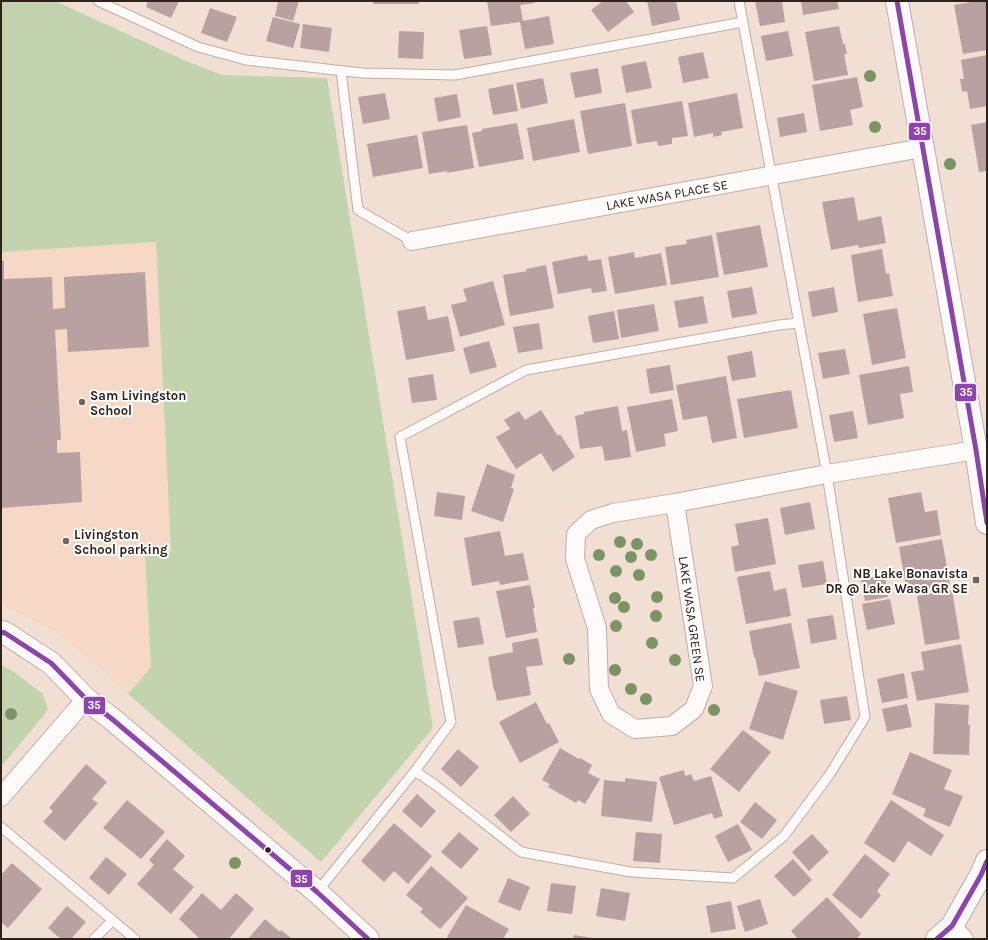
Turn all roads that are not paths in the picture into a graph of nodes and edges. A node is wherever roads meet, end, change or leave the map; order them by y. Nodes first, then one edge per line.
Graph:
1 (98, 1) edge
2 (739, 1) edge
3 (897, 1) edge
4 (742, 22) junction
5 (341, 71) junction
6 (922, 148) junction
7 (771, 176) junction
8 (412, 242) joint
9 (798, 323) junction
10 (976, 450) junction
11 (827, 474) junction
12 (675, 503) junction
13 (987, 524) edge
14 (1, 632) edge
15 (86, 699) junction
16 (415, 771) junction
17 (1, 797) edge
18 (1, 827) edge
19 (987, 861) edge
20 (317, 892) junction
21 (113, 920) junction
22 (951, 935) edge
23 (94, 939) edge
24 (135, 939) edge
25 (368, 939) edge

1 - 5 lane
2 - 4 lane
3 - 6 street
4 - 5 lane
4 - 7 lane
5 - 8 lane
6 - 7 street, LAKE WASA PLACE SE
6 - 10 street
7 - 8 street, LAKE WASA PLACE SE
7 - 9 lane
9 - 11 lane
9 - 16 lane
10 - 11 street, LAKE WASA GREEN SE
10 - 13 street
11 - 12 street, LAKE WASA GREEN SE
11 - 16 lane
12 - 12 street, LAKE WASA GREEN SE
14 - 15 street
15 - 17 street
15 - 20 street
16 - 20 lane
18 - 21 lane
19 - 22 street
20 - 25 street
21 - 23 lane
21 - 24 lane

